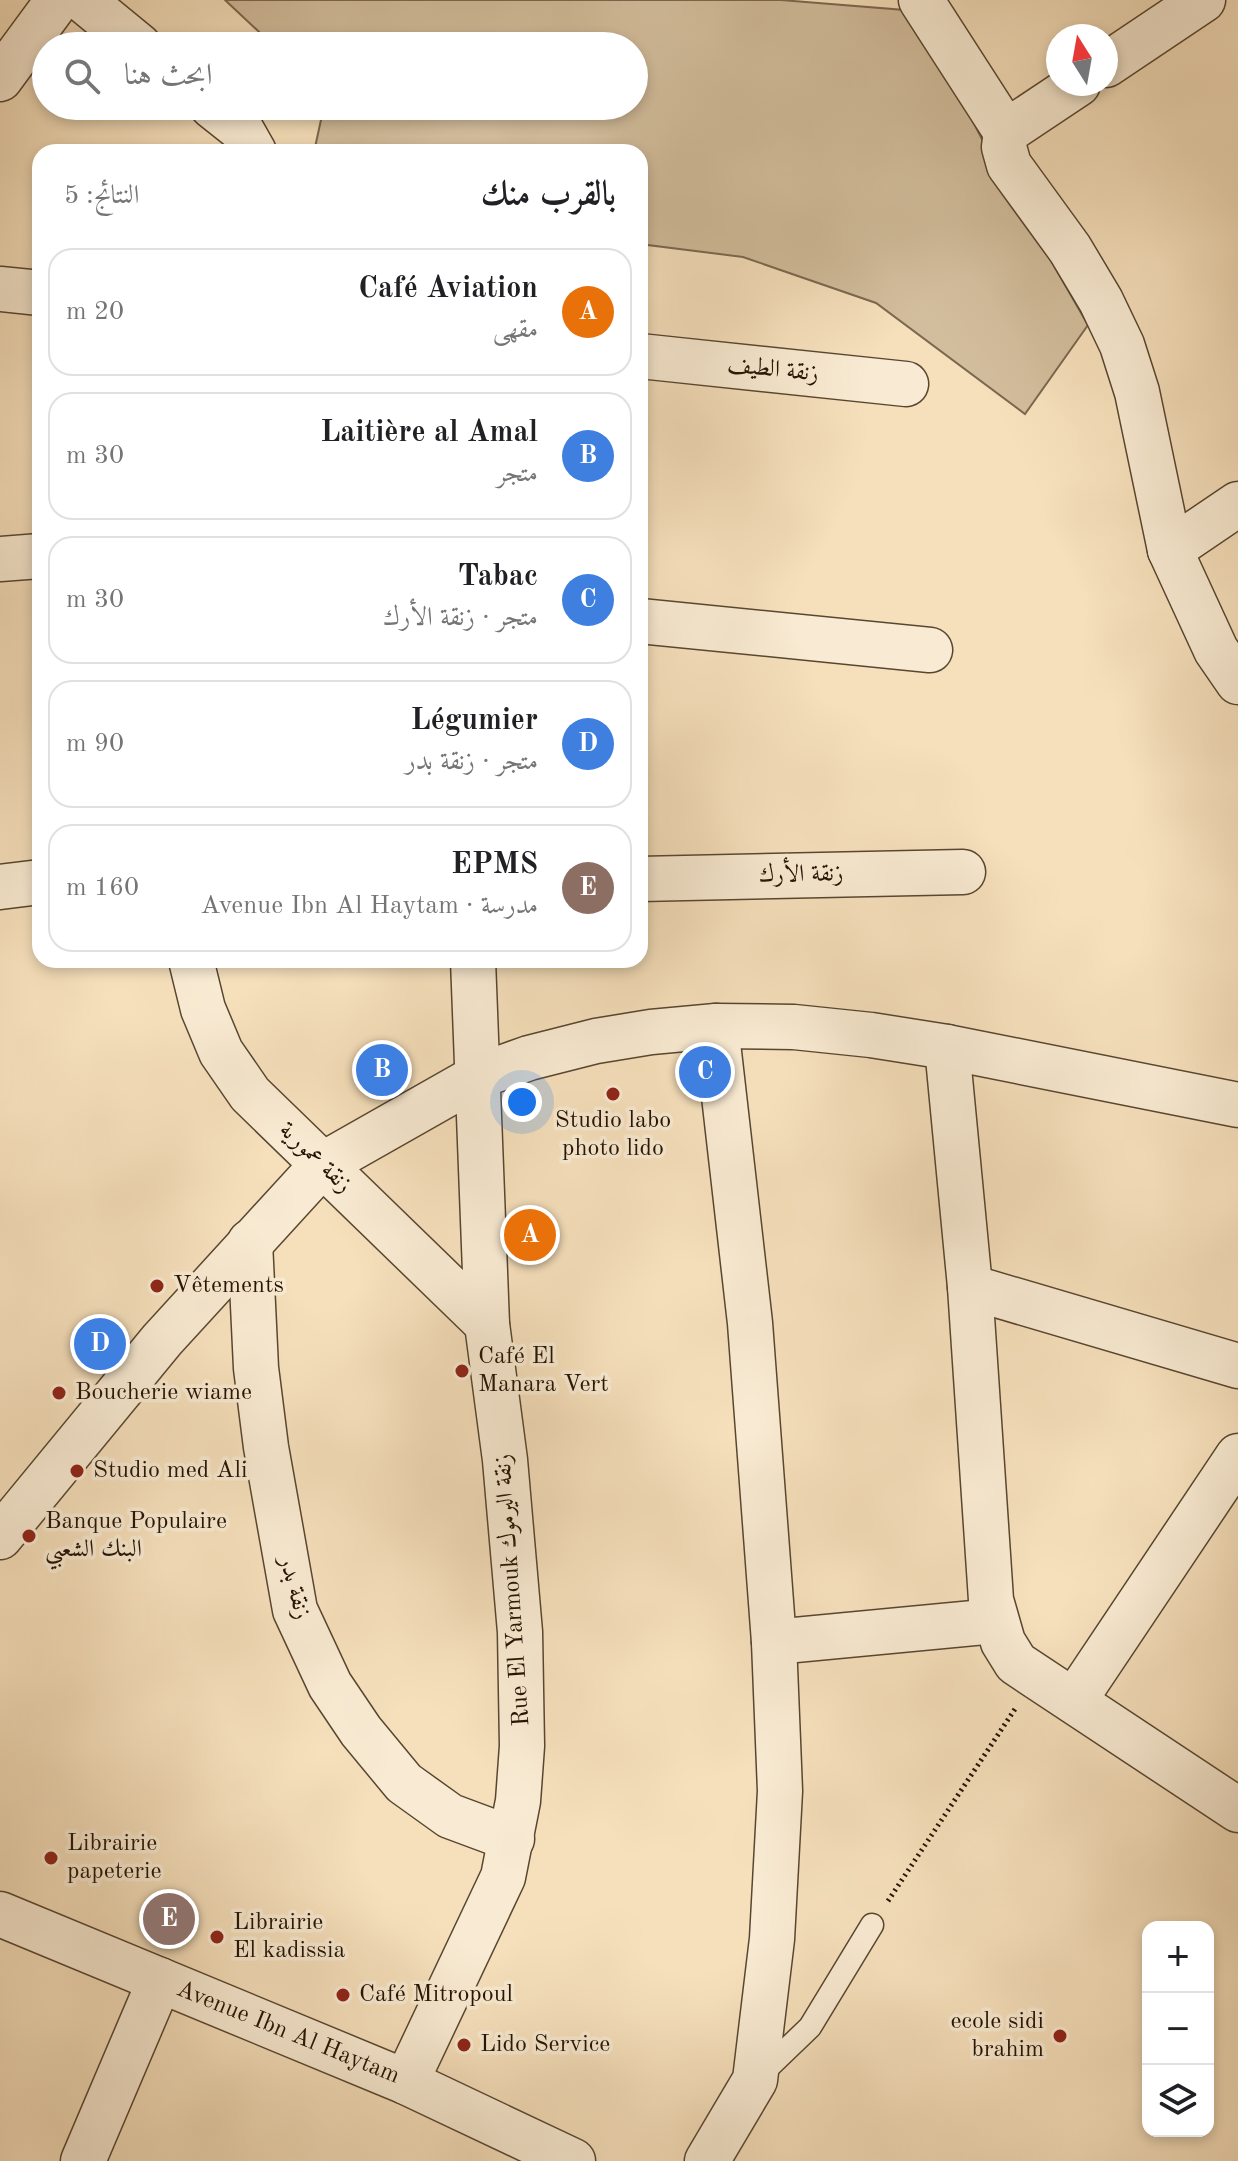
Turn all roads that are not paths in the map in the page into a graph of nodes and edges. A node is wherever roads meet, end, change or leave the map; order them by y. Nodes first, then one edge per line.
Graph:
1 (58, 0) edge
2 (83, 0) edge
3 (921, 0) edge
4 (1203, 0) edge
5 (35, 32) edge
6 (122, 32) edge
7 (32, 35) edge
8 (1118, 57) edge
9 (0, 79) edge
10 (1060, 96) edge
11 (230, 120) edge
12 (1006, 132) junction
13 (249, 144) edge
14 (0, 289) edge
15 (32, 292) edge
16 (648, 357) edge
17 (906, 384) dead end
18 (1238, 504) edge
19 (1170, 550) junction
20 (32, 557) edge
21 (0, 559) edge
22 (648, 622) edge
23 (930, 650) dead end
24 (1238, 682) edge
25 (963, 872) dead end
26 (648, 879) edge
27 (32, 883) edge
28 (0, 887) edge
29 (193, 968) edge
30 (473, 968) edge
31 (716, 1026) junction
32 (947, 1047) junction
33 (479, 1076) junction
34 (1238, 1105) edge
35 (322, 1165) junction
36 (250, 1242) junction
37 (970, 1287) junction
38 (487, 1324) junction
39 (1238, 1366) edge
40 (1238, 1456) edge
41 (0, 1537) edge
42 (995, 1621) junction
43 (774, 1642) junction
44 (1074, 1701) junction
45 (1238, 1810) edge
46 (512, 1839) junction
47 (0, 1914) edge
48 (872, 1925) road end
49 (160, 1980) junction
50 (755, 2080) junction
51 (406, 2082) junction
52 (83, 2161) edge
53 (573, 2161) edge
54 (707, 2161) edge

1 - 5 street
2 - 6 street
3 - 12 street
4 - 8 street
7 - 9 street
10 - 12 street
11 - 13 street
12 - 19 street
14 - 15 street
16 - 17 street, زنقة الطيف
18 - 19 street
19 - 24 street
20 - 21 street
22 - 23 street
25 - 26 street, زنقة الأرك
27 - 28 street
29 - 35 street, زنقة عمورية
30 - 33 street, Rue El Yarmouk زنقة اليرموك
31 - 32 street
31 - 33 street
31 - 43 street
32 - 34 street
32 - 37 street
33 - 35 street
33 - 38 street, Rue El Yarmouk زنقة اليرموك
35 - 36 street
35 - 38 street, زنقة عمورية
36 - 41 street
36 - 46 street, زنقة بدر
37 - 39 street
37 - 42 street
38 - 46 street, Rue El Yarmouk زنقة اليرموك
40 - 44 street
42 - 43 street
42 - 44 street
43 - 50 street
44 - 45 street
46 - 51 street, Rue El Yarmouk زنقة اليرموك
47 - 49 street, Avenue Ibn Al Haytam
48 - 50 lane
49 - 51 street, Avenue Ibn Al Haytam
49 - 52 street
50 - 54 street
51 - 53 street, Avenue Ibn Al Haytam

